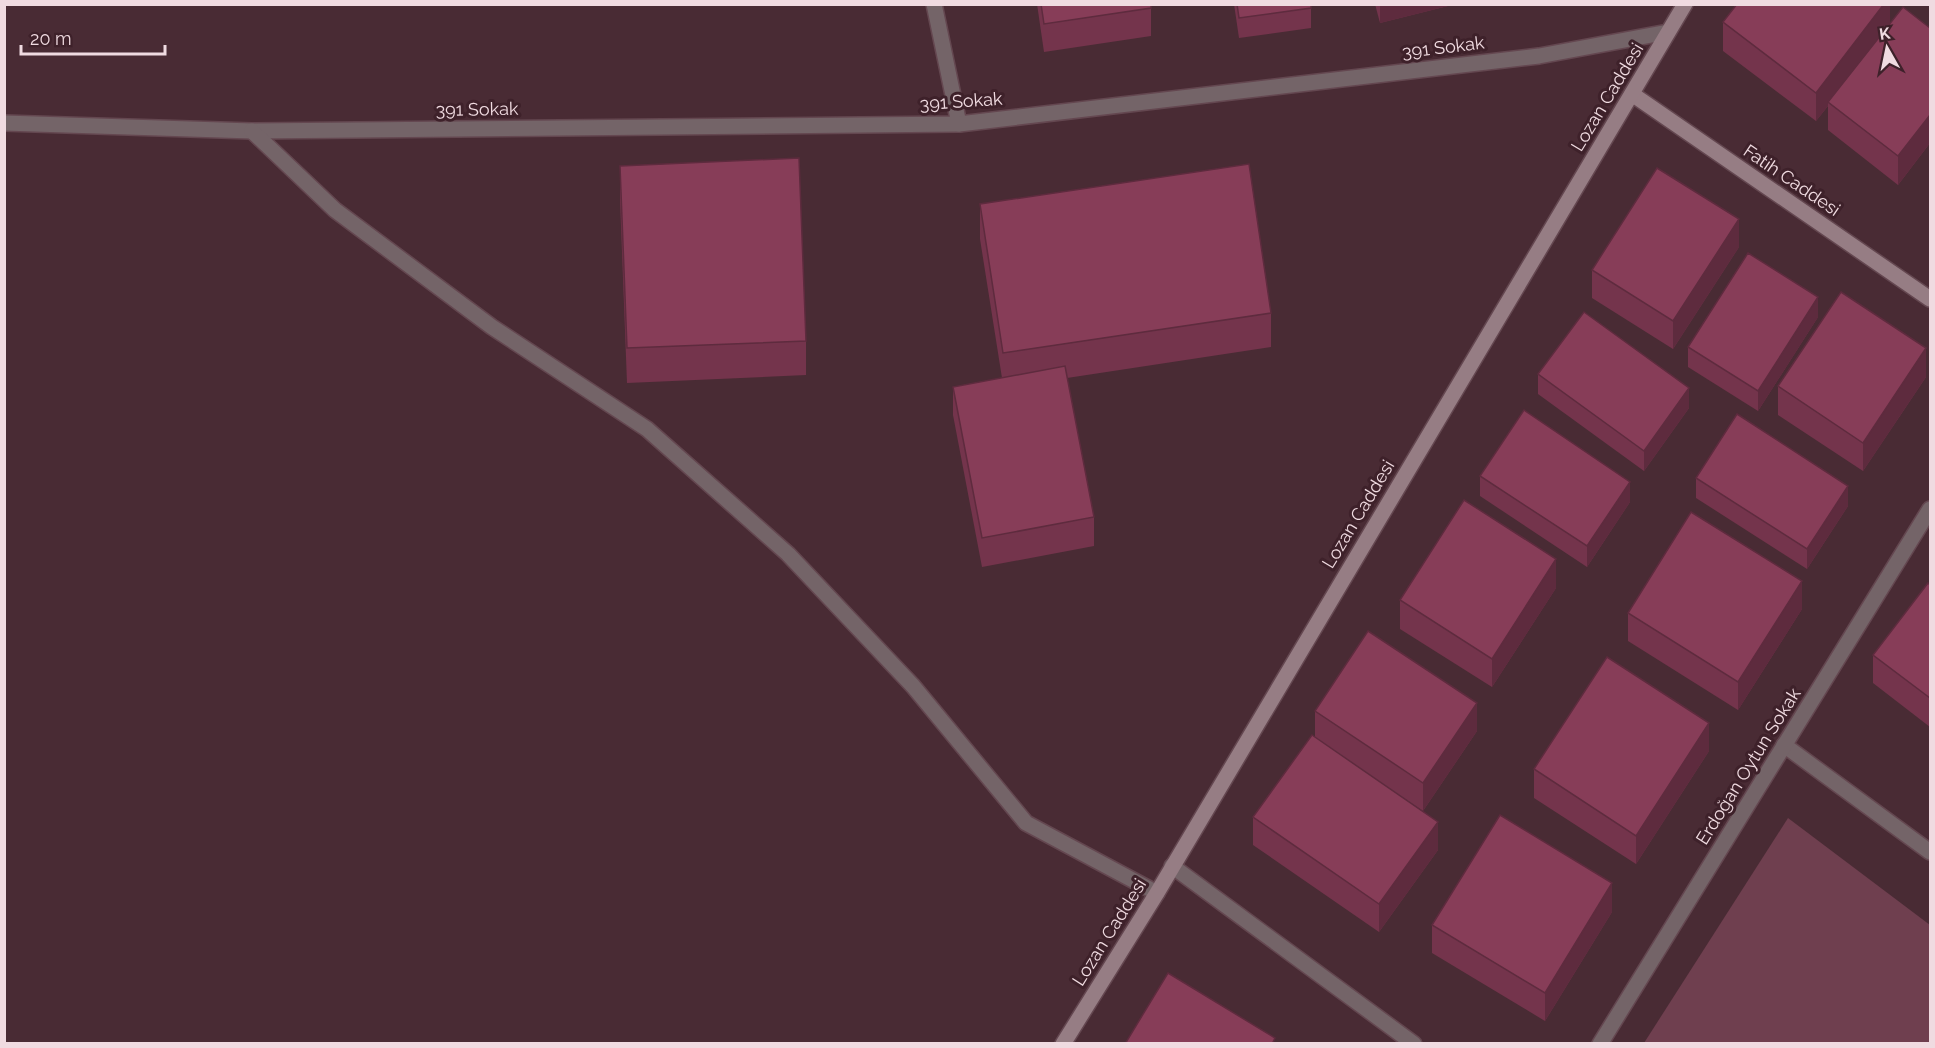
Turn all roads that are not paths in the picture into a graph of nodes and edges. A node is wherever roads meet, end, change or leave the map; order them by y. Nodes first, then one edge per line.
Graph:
1 (934, 4) edge
2 (1685, 4) edge
3 (1668, 32) junction
4 (1632, 94) junction
5 (4, 123) edge
6 (959, 124) junction
7 (252, 131) junction
8 (1930, 299) edge
9 (1930, 509) edge
10 (1784, 745) junction
11 (1930, 852) edge
12 (1172, 866) junction
13 (1157, 893) junction
14 (1064, 1044) edge
15 (1414, 1044) edge
16 (1600, 1044) edge

1 - 6 street
2 - 3 street, Lozan Caddesi
3 - 4 street, Lozan Caddesi
3 - 6 street, 391 Sokak
4 - 8 street, Fatih Caddesi
4 - 12 street, Lozan Caddesi
5 - 7 street, 391 Sokak
6 - 7 street, 391 Sokak
7 - 13 street
9 - 10 street, Erdoğan Oytun Sokak
10 - 11 street
10 - 16 street, Erdoğan Oytun Sokak
12 - 13 street, Lozan Caddesi
12 - 15 street
13 - 14 street, Lozan Caddesi

